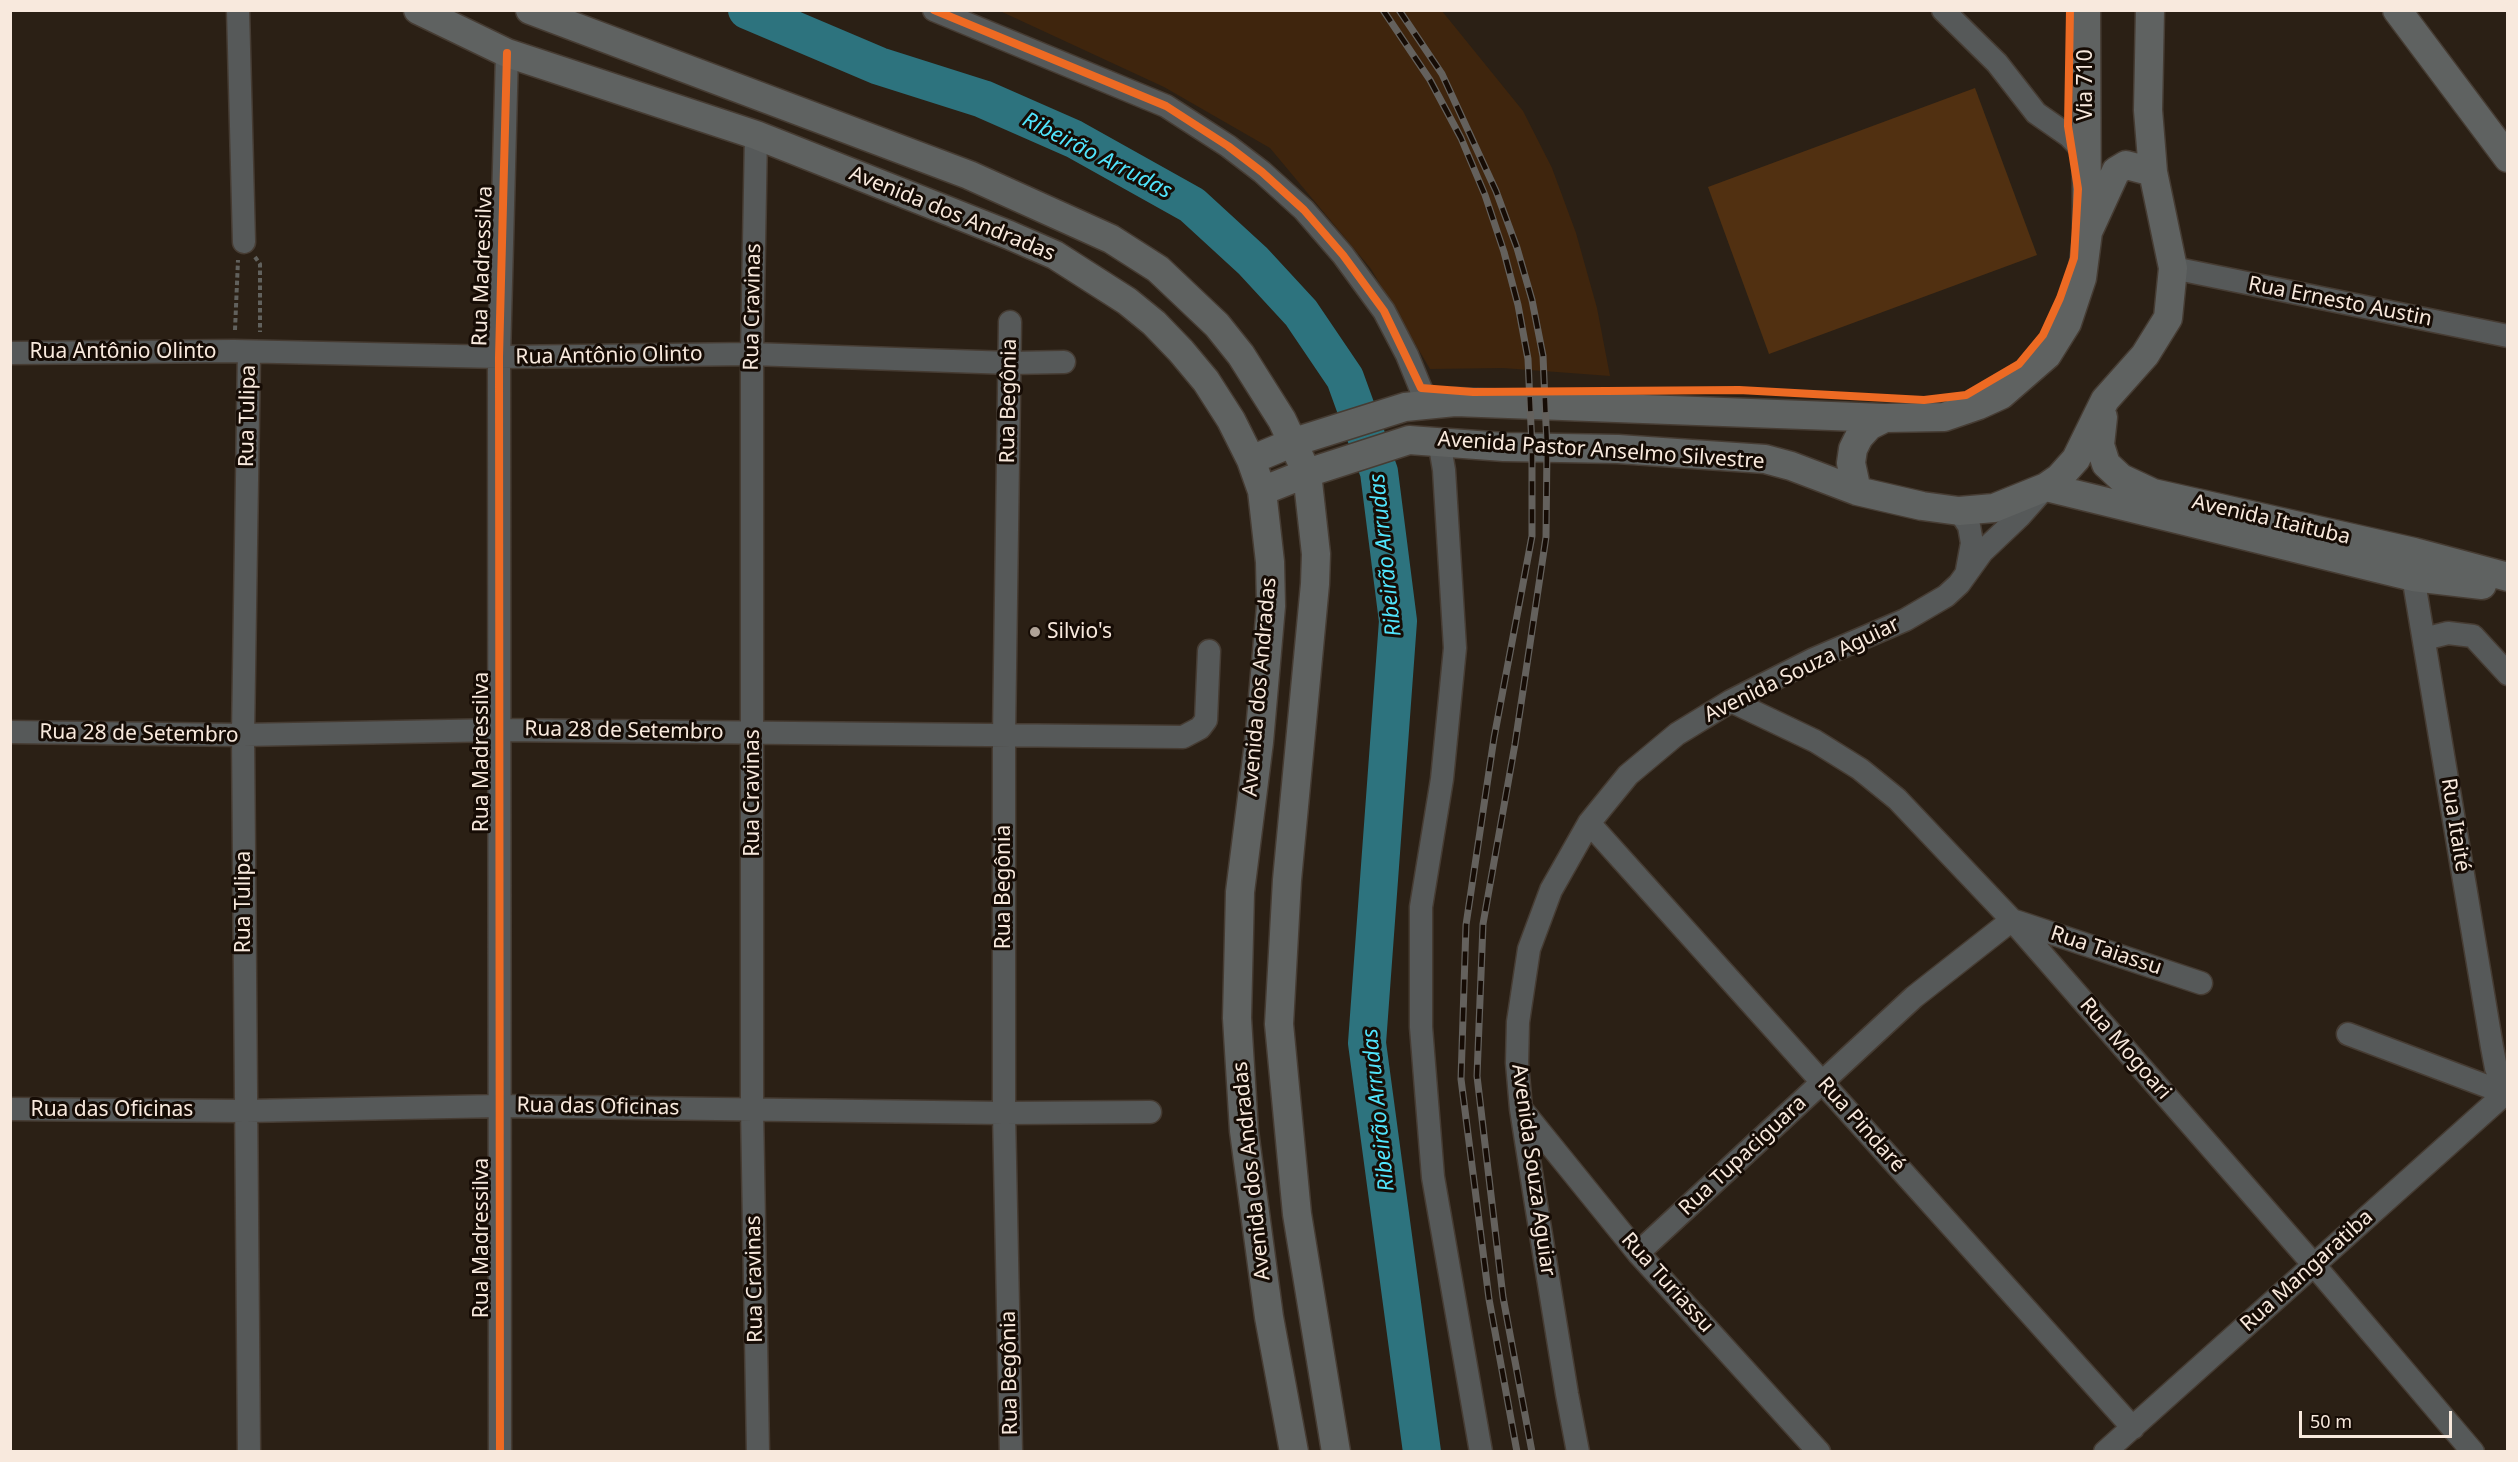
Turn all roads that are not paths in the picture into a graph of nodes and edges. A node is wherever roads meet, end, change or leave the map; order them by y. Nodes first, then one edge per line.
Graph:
1 (238, 10) edge
2 (418, 10) edge
3 (530, 10) edge
4 (934, 10) edge
5 (1943, 10) edge
6 (2086, 10) edge
7 (2150, 10) edge
8 (2397, 10) edge
9 (507, 53) junction
10 (2085, 100) junction
11 (2053, 125) junction
12 (756, 135) junction
13 (2086, 154) junction
14 (2508, 158) edge
15 (2154, 172) junction
16 (2088, 232) junction
17 (244, 242) road end
18 (2173, 268) junction
19 (1010, 322) dead end
20 (2508, 336) edge
21 (248, 352) junction
22 (10, 353) edge
23 (752, 354) junction
24 (499, 357) junction
25 (1064, 362) dead end
26 (1010, 363) junction
27 (2105, 400) junction
28 (1416, 406) junction
29 (1885, 418) junction
30 (1304, 439) junction
31 (1439, 441) junction
32 (1251, 460) junction
33 (1316, 470) junction
34 (2046, 487) junction
35 (1262, 491) junction
36 (1857, 491) junction
37 (1959, 511) junction
38 (2414, 564) junction
39 (1967, 571) junction
40 (2508, 577) edge
41 (2508, 587) edge
42 (2424, 639) junction
43 (1209, 651) dead end
44 (2508, 674) edge
45 (1731, 701) junction
46 (500, 730) junction
47 (10, 732) edge
48 (753, 733) junction
49 (243, 735) junction
50 (1004, 736) junction
51 (1589, 823) junction
52 (2012, 920) junction
53 (2201, 983) dead end
54 (2348, 1034) dead end
55 (1822, 1082) junction
56 (2507, 1093) edge
57 (501, 1106) junction
58 (10, 1109) edge
59 (752, 1109) junction
60 (1521, 1109) junction
61 (246, 1111) junction
62 (1150, 1112) dead end
63 (1005, 1113) junction
64 (1638, 1253) junction
65 (2314, 1264) junction
66 (2133, 1428) junction
67 (249, 1452) edge
68 (500, 1452) edge
69 (758, 1452) edge
70 (1011, 1452) edge
71 (1293, 1452) edge
72 (1336, 1452) edge
73 (1480, 1452) edge
74 (1578, 1452) edge
75 (1819, 1452) edge
76 (2105, 1452) edge
77 (2473, 1452) edge

1 - 17 street
2 - 9 main road, Avenida dos Andradas
3 - 30 main road, Avenida dos Andradas
4 - 28 street
5 - 11 street
6 - 10 main road, Via 710
7 - 15 main road, Avenida Pastor Anselmo Silvestre
8 - 14 main road
9 - 12 main road, Avenida dos Andradas
9 - 24 street, Rua Madressilva
10 - 11 street
10 - 13 main road, Via 710
11 - 13 street
12 - 23 street, Rua Cravinas
12 - 32 main road, Avenida dos Andradas
13 - 16 main road, Via 710
15 - 16 main road
15 - 18 main road, Avenida Pastor Anselmo Silvestre
16 - 29 main road, Avenida Pastor Anselmo Silvestre
18 - 20 street, Rua Ernesto Austin
18 - 27 main road, Avenida Pastor Anselmo Silvestre
19 - 26 street, Rua Begônia
21 - 22 street, Rua Antônio Olinto
21 - 24 street, Rua Antônio Olinto
21 - 49 street, Rua Tulipa
23 - 24 street, Rua Antônio Olinto
23 - 26 street, Rua Antônio Olinto
23 - 48 street, Rua Cravinas
24 - 46 street, Rua Madressilva
25 - 26 street, Rua Antônio Olinto
26 - 50 street, Rua Begônia
27 - 34 main road, Avenida Pastor Anselmo Silvestre
27 - 38 main road, Avenida Itaituba
28 - 29 main road, Avenida Pastor Anselmo Silvestre
28 - 30 main road, Avenida Pastor Anselmo Silvestre
29 - 36 main road
30 - 32 main road, Avenida Pastor Anselmo Silvestre
30 - 33 main road, Avenida dos Andradas
31 - 33 main road, Avenida Pastor Anselmo Silvestre
31 - 36 main road, Avenida Pastor Anselmo Silvestre
31 - 73 street
32 - 35 main road, Avenida dos Andradas
33 - 35 main road, Avenida Pastor Anselmo Silvestre
33 - 72 main road, Avenida dos Andradas
34 - 37 main road, Avenida Pastor Anselmo Silvestre
34 - 38 main road, Avenida Itaituba
34 - 39 street, Avenida Souza Aguiar
35 - 71 main road, Avenida dos Andradas
36 - 37 main road, Avenida Pastor Anselmo Silvestre
37 - 39 street
38 - 40 main road, Avenida Itaituba
38 - 41 main road, Avenida Itaituba
38 - 42 street, Rua Itaité
39 - 45 street, Avenida Souza Aguiar
42 - 44 street
42 - 56 street, Rua Itaité
43 - 50 street, Rua 28 de Setembro
45 - 51 street, Avenida Souza Aguiar
45 - 52 street, Rua Mogoari
46 - 48 street, Rua 28 de Setembro
46 - 49 street, Rua 28 de Setembro
46 - 57 street, Rua Madressilva
47 - 49 street, Rua 28 de Setembro
48 - 50 street, Rua 28 de Setembro
48 - 59 street, Rua Cravinas
49 - 61 street, Rua Tulipa
50 - 63 street, Rua Begônia
51 - 55 street, Rua Pindaré
51 - 60 street, Avenida Souza Aguiar
52 - 53 street, Rua Taiassu
52 - 55 street, Rua Tupaciguara
52 - 65 street, Rua Mogoari
54 - 56 street
55 - 64 street, Rua Tupaciguara
55 - 66 street, Rua Pindaré
56 - 65 street, Rua Mangaratiba
57 - 59 street, Rua das Oficinas
57 - 61 street, Rua das Oficinas
57 - 68 street, Rua Madressilva
58 - 61 street, Rua das Oficinas
59 - 63 street, Rua das Oficinas
59 - 69 street, Rua Cravinas
60 - 64 street, Rua Turiassu
60 - 74 street, Avenida Souza Aguiar
61 - 67 street, Rua Tulipa
62 - 63 street, Rua das Oficinas
63 - 70 street, Rua Begônia
64 - 75 street, Rua Turiassu
65 - 66 street, Rua Mangaratiba
65 - 77 street, Rua Mogoari
66 - 76 street, Rua Mangaratiba

